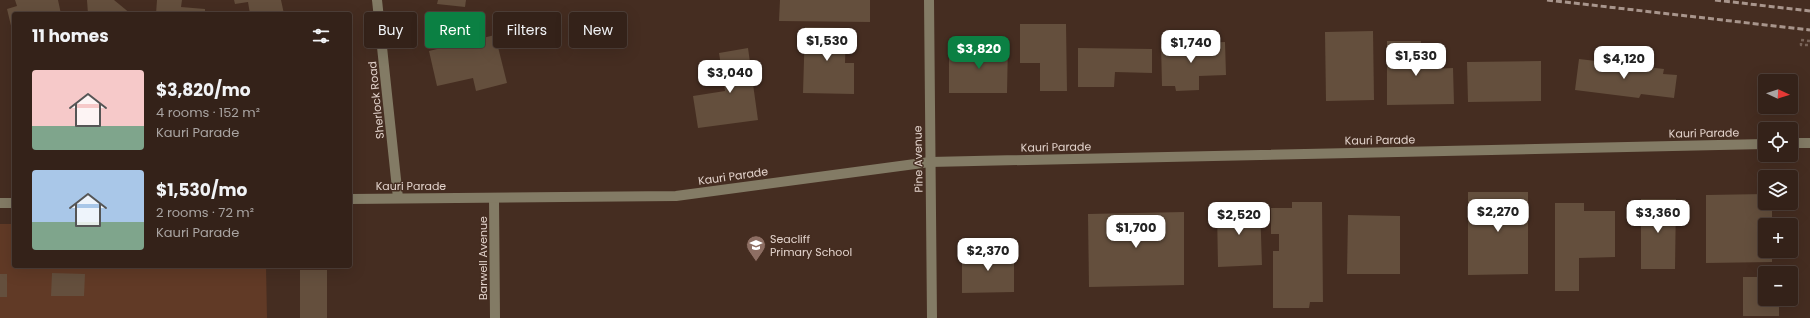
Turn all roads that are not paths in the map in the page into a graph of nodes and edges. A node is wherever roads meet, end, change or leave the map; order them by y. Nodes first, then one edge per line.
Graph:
1 (377, 0) edge
2 (929, 0) edge
3 (1810, 143) edge
4 (1758, 144) edge
5 (1798, 144) edge
6 (930, 162) junction
7 (398, 198) junction
8 (494, 198) junction
9 (352, 199) edge
10 (0, 203) edge
11 (12, 203) edge
12 (495, 318) edge
13 (932, 318) edge

1 - 7 street, Sherlock Road
2 - 6 street, Pine Avenue
3 - 5 street
4 - 6 street, Kauri Parade
6 - 8 street, Kauri Parade
6 - 13 street, Pine Avenue
7 - 8 street, Kauri Parade
7 - 9 street, Kauri Parade
8 - 12 street, Barwell Avenue
10 - 11 street

